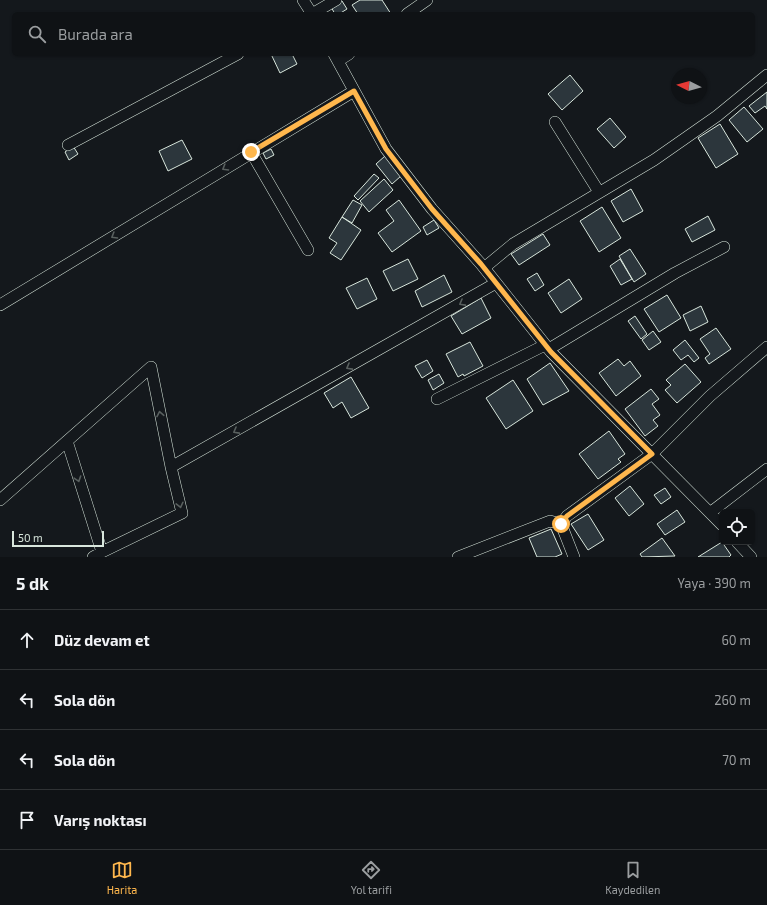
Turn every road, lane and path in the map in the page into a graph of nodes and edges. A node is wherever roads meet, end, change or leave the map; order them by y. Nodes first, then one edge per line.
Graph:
1 (303, 0) edge
2 (336, 0) edge
3 (427, 0) edge
4 (311, 12) edge
5 (315, 12) edge
6 (410, 12) edge
7 (234, 56) edge
8 (336, 58) edge
9 (767, 75) edge
10 (354, 91) junction
11 (555, 122) dead end
12 (68, 145) dead end
13 (251, 152) junction
14 (599, 192) junction
15 (724, 247) dead end
16 (308, 250) dead end
17 (484, 268) junction
18 (496, 283) junction
19 (0, 305) edge
20 (547, 347) junction
21 (767, 348) edge
22 (438, 399) dead end
23 (67, 442) junction
24 (652, 454) junction
25 (171, 468) junction
26 (767, 469) edge
27 (0, 500) edge
28 (711, 512) junction
29 (719, 521) edge
30 (561, 524) junction
31 (741, 545) edge
32 (97, 555) edge
33 (458, 557) edge
34 (574, 557) edge
35 (751, 557) edge

1 - 4 street
2 - 5 street
3 - 6 street
7 - 12 street
8 - 10 street
9 - 14 street
10 - 13 street
10 - 17 street
11 - 14 street
13 - 16 street
13 -> 19 street
14 - 17 street
15 - 20 street
17 - 18 street
18 - 20 street
18 -> 25 street
20 - 22 street
20 - 24 street
21 - 24 street
25 -> 23 street
23 - 27 street
23 -> 32 street
24 - 28 street
24 - 30 street
25 -> 32 street
26 - 28 street
28 - 29 street
30 - 33 street
30 - 34 street
31 - 35 street

